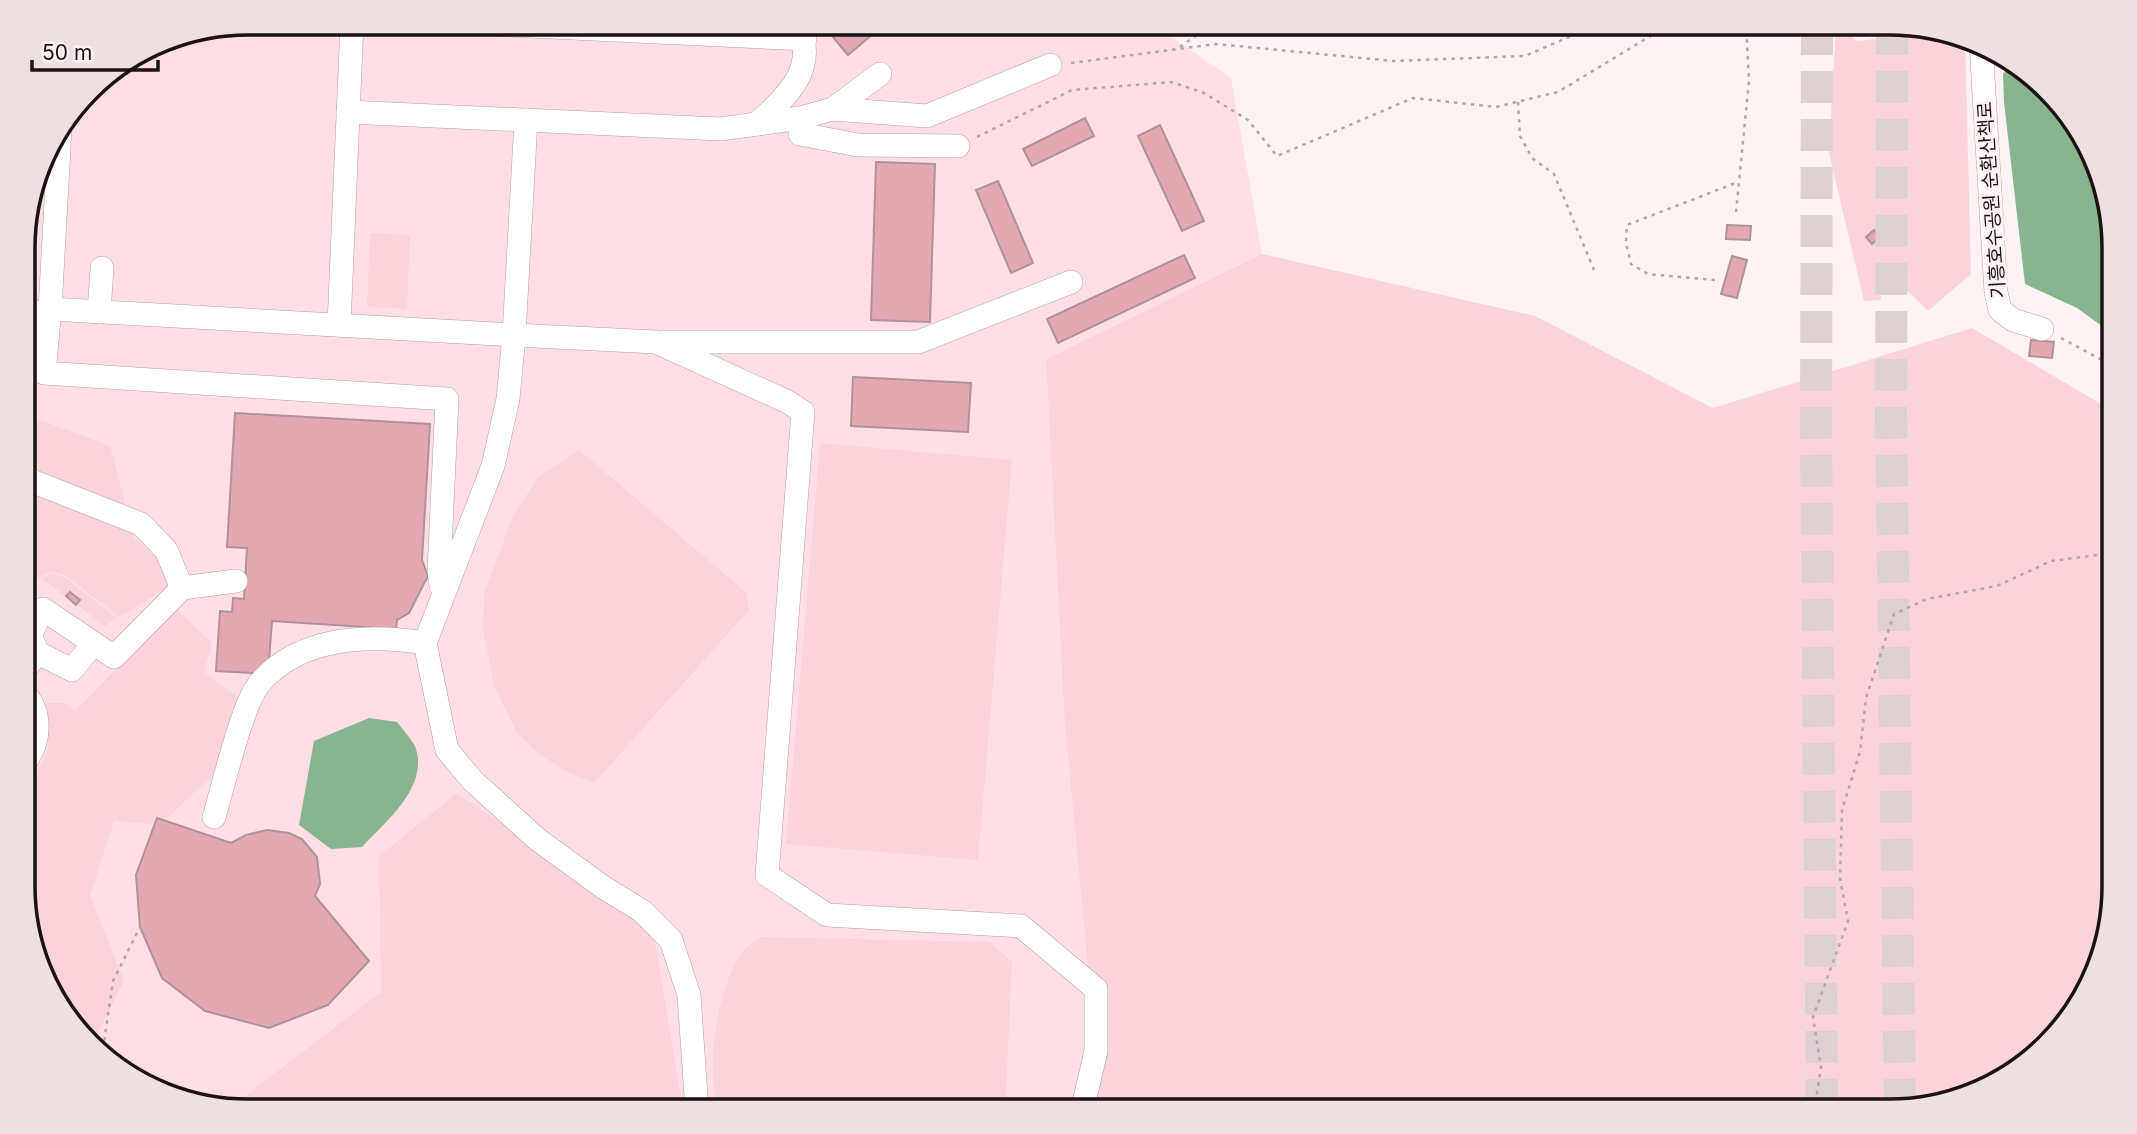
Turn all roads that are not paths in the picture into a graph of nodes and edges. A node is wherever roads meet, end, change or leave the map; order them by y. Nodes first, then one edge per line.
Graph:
1 (351, 35) edge
2 (801, 35) edge
3 (1982, 56) edge
4 (1050, 65) road end
5 (880, 74) dead end
6 (833, 109) junction
7 (348, 112) junction
8 (526, 120) junction
9 (757, 124) junction
10 (800, 134) dead end
11 (958, 146) road end
12 (59, 151) edge
13 (102, 268) dead end
14 (1071, 282) dead end
15 (50, 309) junction
16 (99, 312) junction
17 (35, 314) edge
18 (339, 325) junction
19 (2042, 329) road end
20 (514, 335) junction
21 (35, 337) edge
22 (656, 342) junction
23 (35, 482) edge
24 (236, 581) dead end
25 (441, 582) junction
26 (182, 588) junction
27 (35, 625) edge
28 (425, 643) junction
29 (93, 644) junction
30 (35, 662) edge
31 (35, 711) edge
32 (35, 748) edge
33 (214, 817) dead end
34 (696, 1099) edge
35 (1085, 1099) edge

1 - 7 street
2 - 9 street
3 - 19 street, 기흥호수공원 순환산책로
4 - 6 street
5 - 6 street
6 - 9 street
7 - 8 street
7 - 18 street
8 - 9 street
8 - 20 street
10 - 11 street
12 - 15 street
13 - 16 street
14 - 22 street
15 - 16 street
15 - 17 street
15 - 21 street
15 - 25 street
16 - 18 street
18 - 20 street
20 - 22 street
20 - 25 street
22 - 35 street
23 - 26 street
24 - 26 street
25 - 28 street
26 - 29 street
27 - 29 street
28 - 33 street
28 - 34 street
29 - 30 street
31 - 32 street

